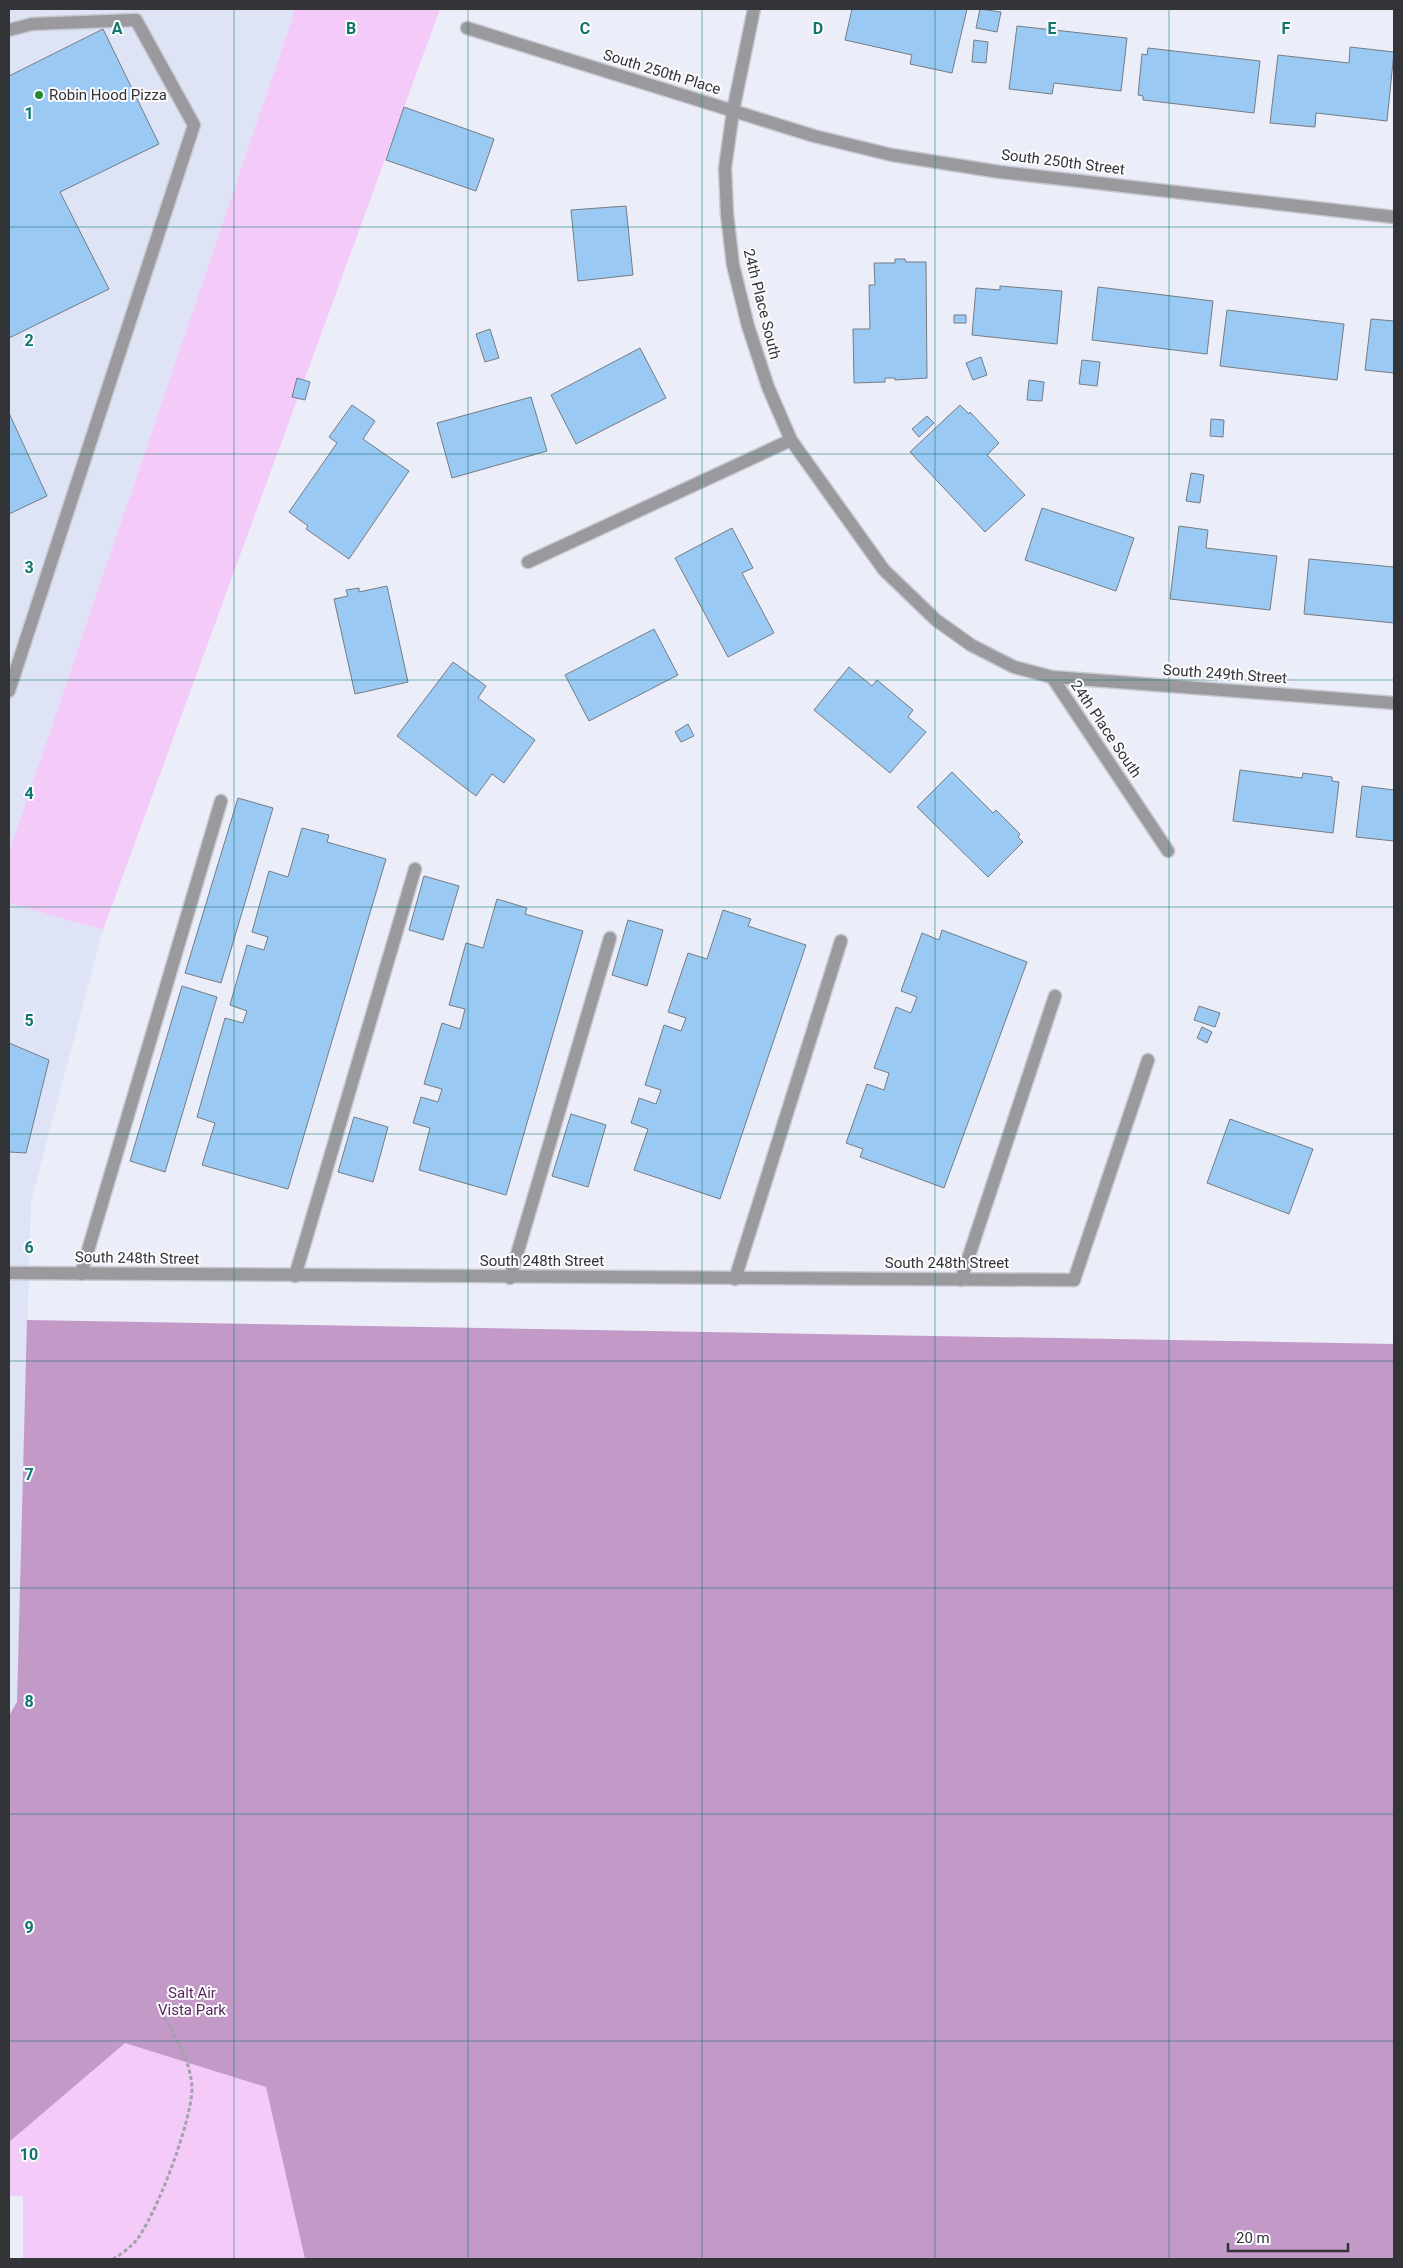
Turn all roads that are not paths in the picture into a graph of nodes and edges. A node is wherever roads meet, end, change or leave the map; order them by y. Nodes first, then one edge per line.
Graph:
1 (754, 9) edge
2 (467, 28) dead end
3 (9, 30) edge
4 (733, 111) junction
5 (1394, 217) edge
6 (791, 440) junction
7 (528, 562) dead end
8 (1052, 677) junction
9 (9, 691) edge
10 (1394, 703) edge
11 (221, 801) dead end
12 (1168, 850) dead end
13 (415, 869) dead end
14 (610, 938) dead end
15 (841, 942) dead end
16 (1055, 996) dead end
17 (1148, 1060) dead end
18 (9, 1274) edge
19 (81, 1274) junction
20 (295, 1276) junction
21 (510, 1278) junction
22 (735, 1279) junction
23 (961, 1280) junction

1 - 4 street, 24th Place South
2 - 4 street, South 250th Place
3 - 9 street
4 - 5 street, South 250th Street
4 - 6 street, 24th Place South
6 - 7 street
6 - 8 street, 24th Place South
8 - 10 street, South 249th Street
8 - 12 street, 24th Place South
11 - 19 street
13 - 20 street
14 - 21 street
15 - 22 street
16 - 23 street
17 - 23 street, South 248th Street
18 - 19 street, South 248th Street
19 - 20 street, South 248th Street
20 - 21 street, South 248th Street
21 - 22 street, South 248th Street
22 - 23 street, South 248th Street

